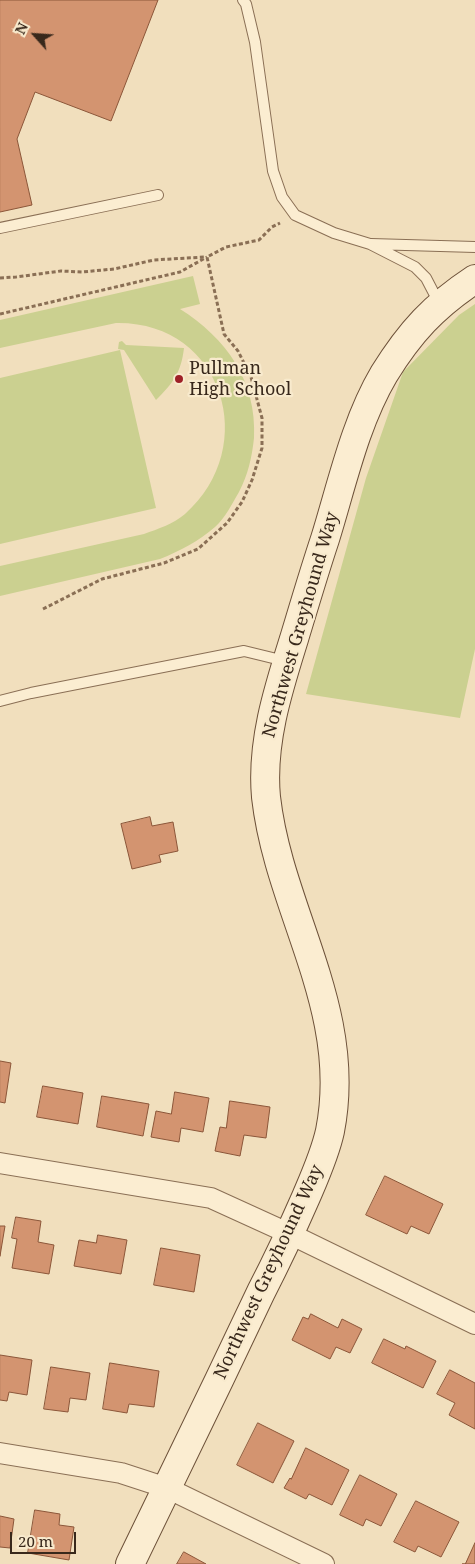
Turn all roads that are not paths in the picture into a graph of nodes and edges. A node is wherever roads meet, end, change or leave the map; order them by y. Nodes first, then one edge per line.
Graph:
1 (243, 0) edge
2 (158, 195) dead end
3 (0, 228) edge
4 (370, 244) junction
5 (475, 246) edge
6 (475, 279) edge
7 (440, 304) junction
8 (287, 661) junction
9 (0, 701) edge
10 (0, 1163) edge
11 (290, 1234) junction
12 (475, 1324) edge
13 (0, 1453) edge
14 (167, 1488) junction
15 (130, 1564) edge
16 (324, 1564) edge

1 - 4 lane
2 - 3 lane
4 - 5 lane
4 - 7 lane
6 - 7 street, Northwest Greyhound Way
7 - 8 street, Northwest Greyhound Way
8 - 9 lane
8 - 11 street, Northwest Greyhound Way
10 - 11 street
11 - 12 street
11 - 14 street, Northwest Greyhound Way
13 - 14 street
14 - 15 street, Northwest Greyhound Way
14 - 16 street

